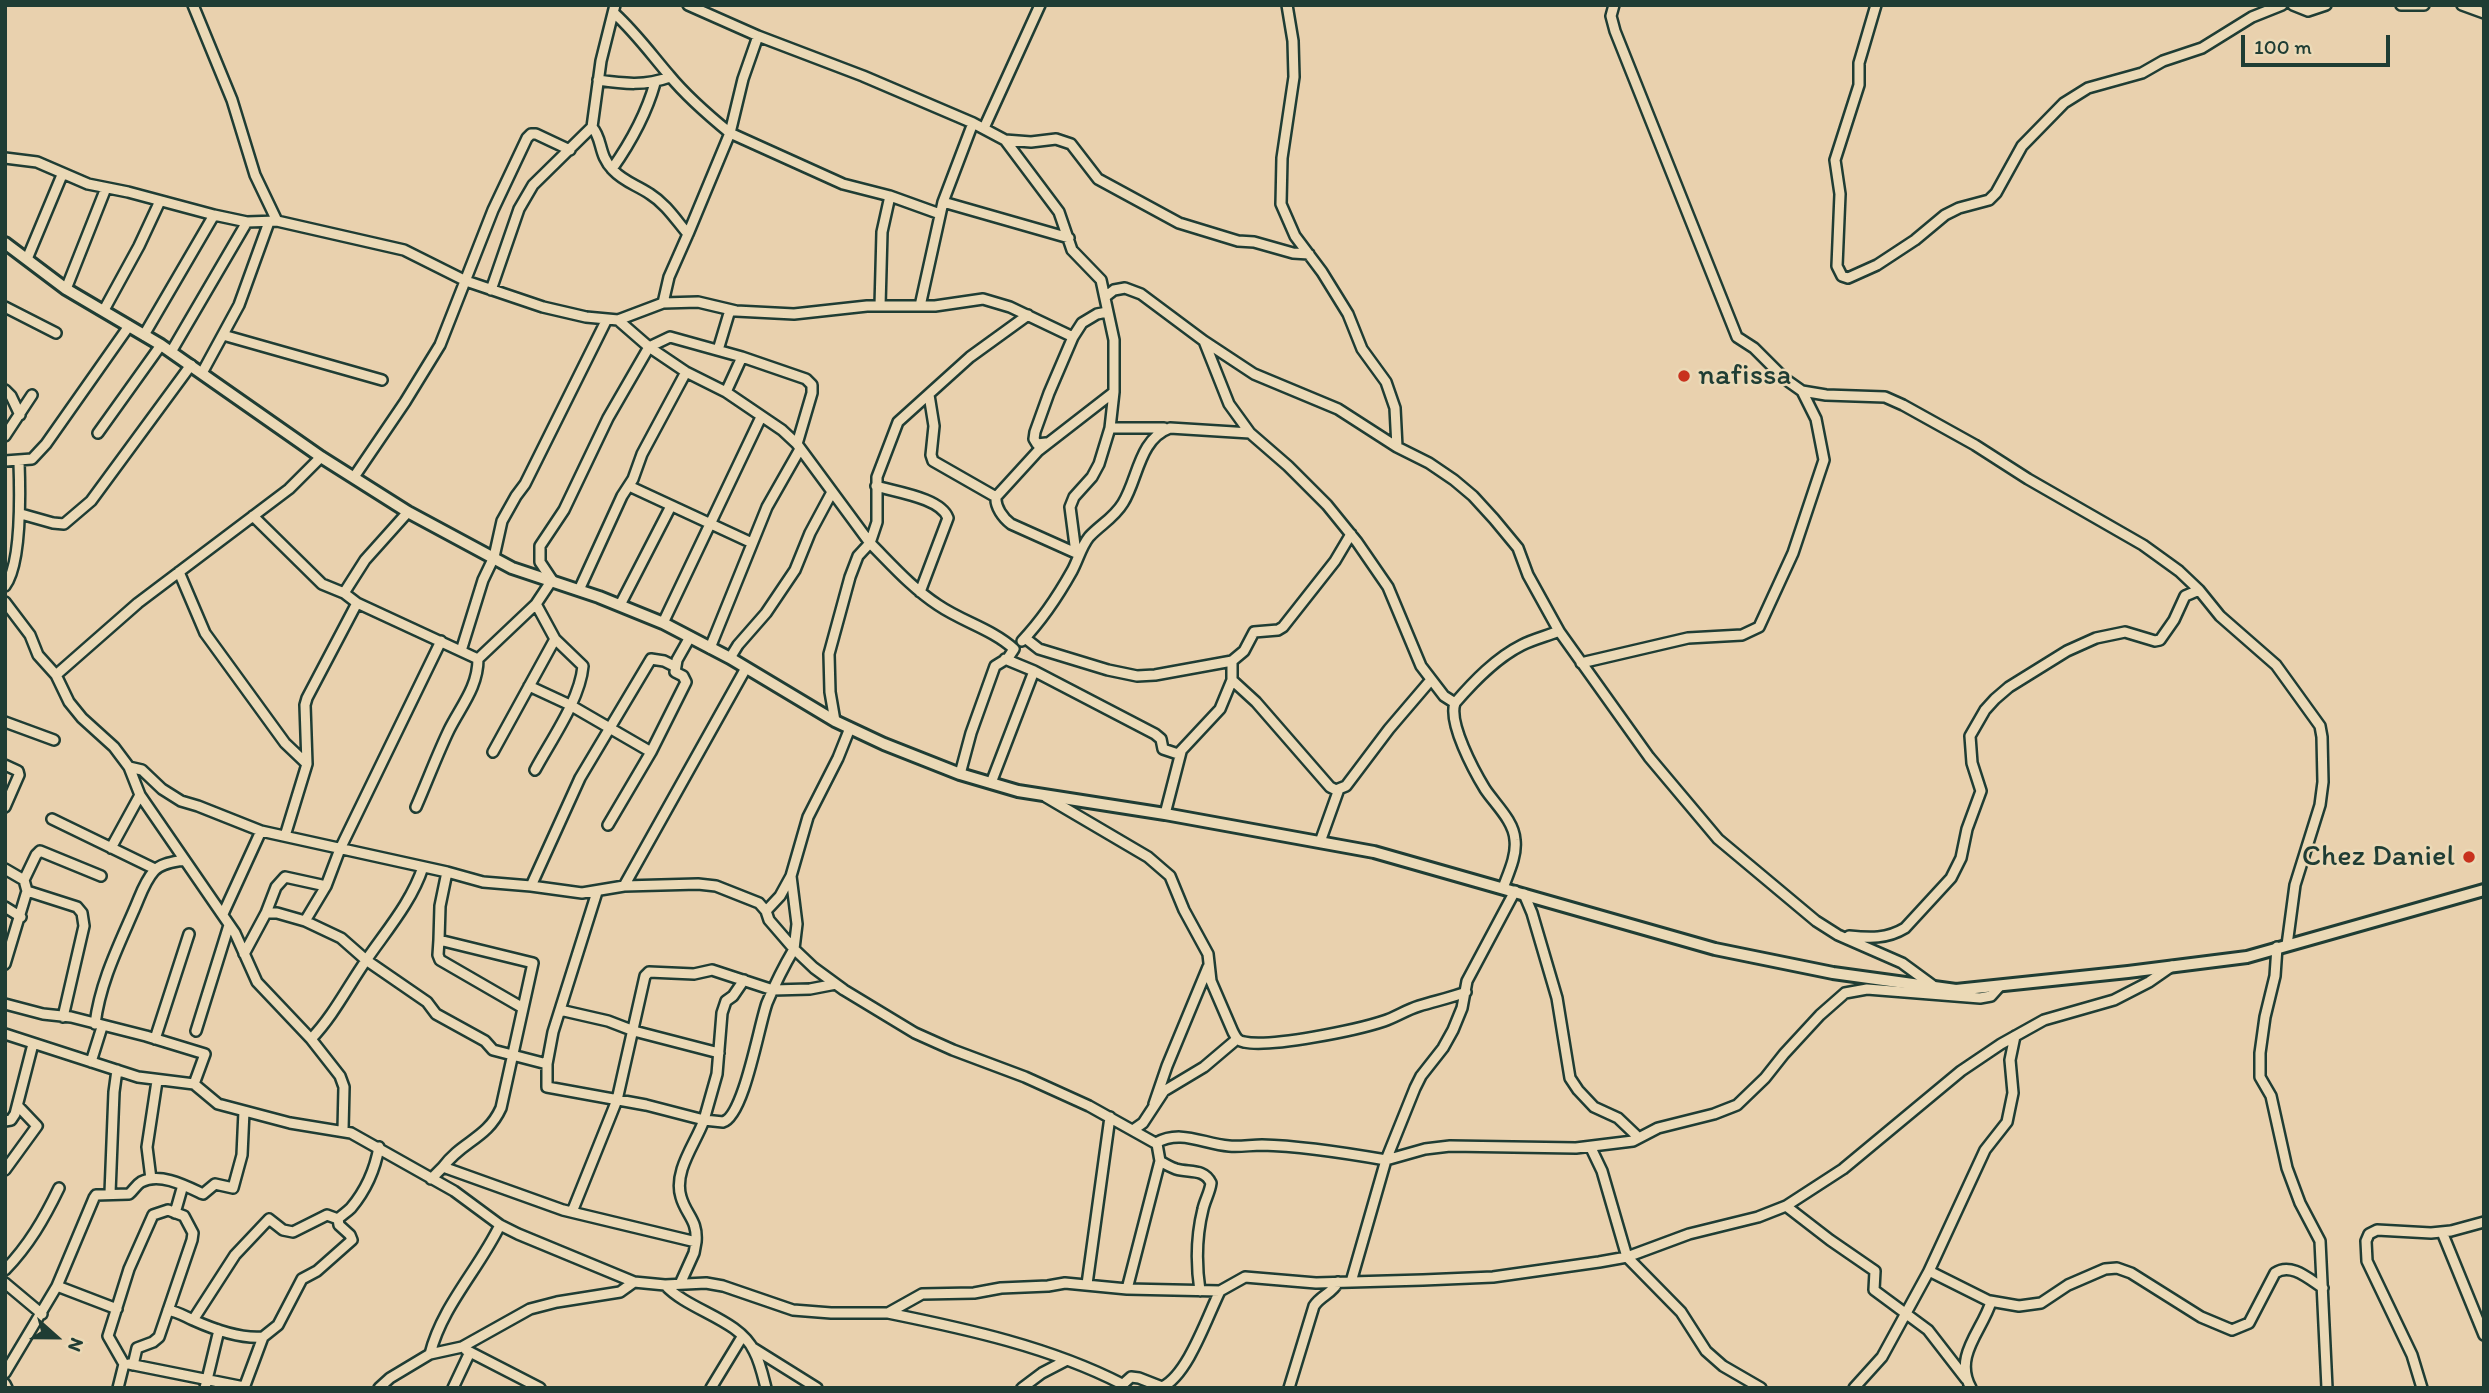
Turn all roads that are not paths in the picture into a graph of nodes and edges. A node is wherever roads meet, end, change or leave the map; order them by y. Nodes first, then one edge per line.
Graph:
1 (193, 5) edge
2 (688, 5) edge
3 (1040, 5) edge
4 (1287, 5) edge
5 (1614, 5) edge
6 (1875, 5) edge
7 (2282, 5) edge
8 (2293, 5) edge
9 (2326, 5) edge
10 (2401, 5) edge
11 (2424, 5) edge
12 (2462, 5) edge
13 (614, 9) edge
14 (2484, 13) edge
15 (758, 36) junction
16 (670, 77) junction
17 (598, 80) junction
18 (655, 83) junction
19 (974, 123) junction
20 (592, 127) junction
21 (984, 128) junction
22 (730, 133) junction
23 (1006, 140) junction
24 (570, 150) junction
25 (5, 158) edge
26 (612, 169) junction
27 (62, 175) junction
28 (106, 188) junction
29 (890, 196) junction
30 (160, 201) junction
31 (943, 202) junction
32 (940, 214) junction
33 (214, 215) junction
34 (247, 222) junction
35 (273, 222) junction
36 (688, 234) junction
37 (1069, 238) junction
38 (7, 247) edge
39 (1309, 254) junction
40 (27, 258) junction
41 (466, 281) junction
42 (66, 289) junction
43 (491, 290) junction
44 (1105, 297) junction
45 (663, 303) junction
46 (880, 306) junction
47 (920, 306) junction
48 (5, 307) edge
49 (104, 310) junction
50 (730, 310) junction
51 (1107, 312) junction
52 (1028, 316) junction
53 (612, 319) junction
54 (129, 326) junction
55 (57, 333) dead end
56 (144, 335) junction
57 (223, 335) junction
58 (1073, 337) junction
59 (1204, 341) junction
60 (160, 345) junction
61 (649, 347) junction
62 (718, 350) junction
63 (171, 352) junction
64 (742, 357) junction
65 (191, 365) junction
66 (686, 372) junction
67 (202, 373) junction
68 (382, 380) dead end
69 (5, 390) edge
70 (1802, 391) junction
71 (726, 392) junction
72 (1114, 392) junction
73 (32, 395) dead end
74 (929, 395) junction
75 (20, 415) junction
76 (761, 416) junction
77 (1110, 428) junction
78 (1170, 428) junction
79 (98, 432) dead end
80 (1250, 433) junction
81 (5, 436) edge
82 (1048, 443) junction
83 (798, 447) junction
84 (1397, 447) junction
85 (321, 457) junction
86 (5, 461) edge
87 (19, 462) junction
88 (354, 477) junction
89 (629, 486) junction
90 (876, 486) junction
91 (832, 492) junction
92 (996, 497) junction
93 (671, 506) junction
94 (408, 512) junction
95 (21, 514) junction
96 (253, 516) junction
97 (711, 524) junction
98 (1351, 534) junction
99 (752, 543) junction
100 (870, 543) junction
101 (1078, 554) junction
102 (494, 557) junction
103 (179, 572) junction
104 (552, 580) junction
105 (5, 586) edge
106 (579, 590) junction
107 (2199, 590) junction
108 (920, 592) junction
109 (344, 593) junction
110 (357, 603) junction
111 (536, 604) junction
112 (620, 605) junction
113 (7, 606) edge
114 (663, 623) junction
115 (1559, 631) junction
116 (690, 637) junction
117 (1025, 638) junction
118 (555, 639) junction
119 (441, 641) junction
120 (710, 648) junction
121 (1014, 649) junction
122 (461, 651) junction
123 (478, 659) junction
124 (730, 659) junction
125 (1005, 659) junction
126 (1232, 661) junction
127 (1581, 663) junction
128 (674, 666) junction
129 (746, 668) junction
130 (1034, 671) junction
131 (56, 675) junction
132 (1232, 680) junction
133 (1430, 681) junction
134 (530, 686) junction
135 (1455, 703) junction
136 (570, 705) junction
137 (835, 721) junction
138 (5, 722) edge
139 (850, 728) junction
140 (610, 729) junction
141 (54, 740) dead end
142 (493, 752) dead end
143 (651, 752) junction
144 (1181, 752) junction
145 (307, 764) junction
146 (5, 765) edge
147 (129, 767) junction
148 (535, 770) dead end
149 (960, 774) junction
150 (991, 783) junction
151 (1339, 789) junction
152 (140, 794) junction
153 (1041, 794) junction
154 (5, 807) edge
155 (416, 807) dead end
156 (1165, 814) junction
157 (52, 819) dead end
158 (608, 825) dead end
159 (261, 831) junction
160 (285, 835) junction
161 (1320, 842) junction
162 (111, 848) junction
163 (340, 849) junction
164 (184, 860) junction
165 (423, 867) junction
166 (5, 869) edge
167 (155, 869) junction
168 (447, 872) junction
169 (102, 876) dead end
170 (790, 876) junction
171 (24, 880) junction
172 (326, 886) junction
173 (531, 886) junction
174 (624, 886) junction
175 (2484, 890) edge
176 (27, 891) junction
177 (1514, 891) junction
178 (597, 892) junction
179 (5, 907) edge
180 (766, 911) junction
181 (266, 913) junction
182 (223, 914) junction
183 (21, 917) junction
184 (305, 920) junction
185 (229, 925) junction
186 (189, 934) dead end
187 (1839, 935) junction
188 (439, 940) junction
189 (2282, 946) junction
190 (794, 949) junction
191 (244, 954) junction
192 (366, 960) junction
193 (1210, 962) junction
194 (5, 964) edge
195 (2172, 966) junction
196 (744, 980) junction
197 (836, 984) junction
198 (1933, 985) junction
199 (1999, 987) junction
200 (773, 990) junction
201 (1466, 992) junction
202 (5, 1004) edge
203 (523, 1008) junction
204 (561, 1010) junction
205 (62, 1017) junction
206 (98, 1025) junction
207 (196, 1031) dead end
208 (634, 1031) junction
209 (5, 1034) edge
210 (2015, 1036) junction
211 (155, 1038) junction
212 (311, 1039) junction
213 (1237, 1039) junction
214 (33, 1044) junction
215 (719, 1053) junction
216 (511, 1056) junction
217 (91, 1062) junction
218 (547, 1063) junction
219 (117, 1070) junction
220 (157, 1081) junction
221 (194, 1084) junction
222 (617, 1100) junction
223 (1154, 1104) junction
224 (18, 1106) junction
225 (244, 1111) junction
226 (1110, 1117) junction
227 (704, 1119) junction
228 (5, 1121) edge
229 (343, 1130) junction
230 (1133, 1130) junction
231 (1639, 1138) junction
232 (1156, 1143) junction
233 (379, 1147) junction
234 (1591, 1147) junction
235 (1386, 1160) junction
236 (1160, 1161) junction
237 (443, 1167) junction
238 (5, 1170) edge
239 (151, 1179) junction
240 (431, 1179) junction
241 (183, 1185) junction
242 (59, 1188) dead end
243 (110, 1193) junction
244 (1786, 1206) junction
245 (572, 1212) junction
246 (175, 1213) junction
247 (338, 1219) junction
248 (2484, 1222) edge
249 (500, 1225) junction
250 (2442, 1232) junction
251 (696, 1242) junction
252 (1627, 1256) junction
253 (5, 1269) edge
254 (1929, 1271) junction
255 (634, 1282) junction
256 (1338, 1282) junction
257 (1351, 1282) junction
258 (5, 1283) edge
259 (680, 1284) junction
260 (1087, 1284) junction
261 (666, 1285) junction
262 (57, 1286) junction
263 (2323, 1288) junction
264 (1127, 1289) junction
265 (1200, 1291) junction
266 (1220, 1291) junction
267 (1990, 1301) junction
268 (117, 1309) junction
269 (168, 1310) junction
270 (1907, 1312) junction
271 (888, 1313) junction
272 (42, 1314) junction
273 (193, 1320) junction
274 (219, 1330) junction
275 (2484, 1335) edge
276 (263, 1337) junction
277 (742, 1337) junction
278 (753, 1348) junction
279 (466, 1350) junction
280 (430, 1354) junction
281 (1067, 1360) junction
282 (128, 1364) junction
283 (5, 1373) edge
284 (206, 1384) edge
285 (1969, 1384) edge
286 (1121, 1386) edge
287 (244, 1387) edge
288 (1163, 1387) edge
289 (118, 1388) edge
290 (379, 1388) edge
291 (453, 1388) edge
292 (540, 1388) edge
293 (711, 1388) edge
294 (766, 1388) edge
295 (817, 1388) edge
296 (1022, 1388) edge
297 (1289, 1388) edge
298 (1761, 1388) edge
299 (1854, 1388) edge
300 (2327, 1388) edge
301 (2422, 1388) edge

1 - 35 street
2 - 15 street
3 - 21 street
4 - 39 street
5 - 70 street
6 - 7 street
8 - 9 street
10 - 11 street
12 - 14 street
13 - 16 street
13 - 17 street
15 - 19 street
15 - 22 street
16 - 18 street
16 - 22 street
17 - 18 street
17 - 20 street
18 - 26 street
19 - 21 street
19 - 31 street
20 - 24 street
20 - 26 street
21 - 23 street
22 - 29 street
22 - 36 street
23 - 37 street
23 - 39 street
24 - 41 street
24 - 43 street
25 - 27 street
26 - 36 street
27 - 28 street
27 - 40 street
28 - 30 street
28 - 42 street
29 - 32 street
29 - 46 street
30 - 33 street
30 - 49 street
31 - 32 street
31 - 37 street
32 - 47 street
33 - 34 street
33 - 56 street
34 - 35 street
34 - 63 street
35 - 41 street
35 - 57 street
36 - 45 street
37 - 44 street
38 - 40 street
39 - 84 street
40 - 42 street
41 - 43 street
41 - 88 street
42 - 49 street
43 - 53 street
44 - 51 street
44 - 59 street
45 - 50 street
45 - 53 street
46 - 47 street
46 - 50 street
47 - 52 street
48 - 55 street
49 - 54 street
50 - 62 street
51 - 58 street
51 - 72 street
52 - 58 street
52 - 74 street
53 - 61 street
53 - 102 street
54 - 56 street
54 - 87 street
56 - 60 street
57 - 67 street
57 - 68 street
58 - 82 street
59 - 80 street
59 - 84 street
60 - 63 street
60 - 79 street
61 - 62 street
61 - 66 street
61 - 104 street
62 - 64 street
63 - 65 street
64 - 71 street
64 - 83 street
65 - 67 street
65 - 95 street
66 - 71 street
66 - 89 street
67 - 85 street
69 - 75 street
70 - 107 street
70 - 127 street
71 - 76 street
72 - 77 street
72 - 82 street
73 - 75 street
74 - 90 street
74 - 92 street
75 - 81 street
76 - 83 street
76 - 97 street
77 - 78 street
77 - 101 street
78 - 80 street
78 - 101 street
80 - 98 street
82 - 92 street
83 - 91 street
83 - 99 street
84 - 115 street
85 - 88 street
85 - 96 street
86 - 87 street
87 - 95 street
88 - 94 street
89 - 93 street
89 - 106 street
90 - 100 street
90 - 108 street
91 - 100 street
91 - 124 street
92 - 101 street
93 - 97 street
93 - 112 street
94 - 102 street
94 - 109 street
95 - 105 street
96 - 103 street
96 - 109 street
97 - 99 street
97 - 114 street
98 - 126 street
98 - 133 street
99 - 120 street
100 - 108 street
100 - 137 street
101 - 117 street
102 - 104 street
102 - 122 street
103 - 131 street
103 - 145 street
104 - 106 street
104 - 111 street
106 - 112 street
107 - 187 street
107 - 189 street
108 - 121 street
109 - 110 street
110 - 119 street
110 - 145 street
111 - 118 street
111 - 123 street
112 - 114 street
113 - 131 street
114 - 116 street
115 - 127 street
115 - 135 street
116 - 120 street
116 - 128 street
117 - 121 street
117 - 126 street
118 - 134 street
118 - 136 street
119 - 122 street
119 - 163 street
120 - 124 street
121 - 125 street
122 - 123 street
123 - 155 street
124 - 129 street
125 - 130 street
125 - 149 street
126 - 132 street
127 - 187 street
128 - 140 street
128 - 143 street
129 - 137 street
129 - 174 street
130 - 144 street
130 - 150 street
131 - 147 street
132 - 144 street
132 - 151 street
133 - 135 street
133 - 151 street
134 - 136 street
134 - 142 street
135 - 177 street
136 - 140 street
136 - 148 street
137 - 139 street
138 - 141 street
139 - 149 street
139 - 170 street
140 - 143 street
140 - 173 street
143 - 158 street
144 - 156 street
145 - 160 street
146 - 154 street
147 - 152 street
147 - 159 street
149 - 150 street
150 - 153 street
151 - 161 street
152 - 162 street
152 - 164 street
153 - 156 street
153 - 193 street
156 - 161 street
157 - 162 street
159 - 160 street
159 - 182 street
160 - 163 street
161 - 177 street
162 - 167 street
163 - 165 street
163 - 172 street
164 - 167 street
164 - 182 street
165 - 168 street
165 - 192 street
166 - 171 street
167 - 206 street
168 - 173 street
168 - 188 street
169 - 171 street
170 - 180 street
170 - 190 street
171 - 176 street
172 - 181 street
172 - 184 street
173 - 178 street
174 - 178 street
174 - 180 street
175 - 189 street
176 - 183 street
176 - 205 street
177 - 198 street
177 - 201 street
177 - 231 street
178 - 204 street
179 - 183 street
180 - 190 street
181 - 184 street
181 - 191 street
182 - 185 street
183 - 194 street
184 - 192 street
185 - 191 street
185 - 207 street
186 - 211 street
187 - 198 street
188 - 203 street
188 - 203 street
189 - 195 street
189 - 263 street
190 - 197 street
190 - 200 street
191 - 212 street
192 - 212 street
192 - 216 street
193 - 213 street
193 - 223 street
195 - 199 street
195 - 210 street
196 - 200 street
196 - 208 street
196 - 215 street
197 - 200 street
197 - 226 street
198 - 199 street
199 - 231 street
200 - 227 street
201 - 213 street
201 - 235 street
202 - 205 street
203 - 216 street
204 - 208 street
204 - 218 street
205 - 206 street
206 - 211 street
206 - 217 street
208 - 215 street
208 - 222 street
209 - 214 street
210 - 244 street
210 - 254 street
211 - 221 street
212 - 229 street
213 - 223 street
214 - 217 street
214 - 224 street
215 - 227 street
216 - 218 street
216 - 237 street
217 - 219 street
218 - 222 street
219 - 220 street
219 - 243 street
220 - 221 street
220 - 239 street
221 - 225 street
222 - 227 street
222 - 245 street
223 - 230 street
224 - 228 street
224 - 238 street
225 - 229 street
225 - 241 street
226 - 230 street
226 - 260 street
227 - 251 street
229 - 233 street
230 - 232 street
231 - 234 street
232 - 235 street
232 - 236 street
233 - 240 street
233 - 247 street
234 - 235 street
234 - 252 street
235 - 257 street
236 - 264 street
236 - 265 street
237 - 240 street
237 - 245 street
239 - 241 street
239 - 243 street
240 - 249 street
241 - 246 street
242 - 253 street
243 - 262 street
244 - 252 street
244 - 270 street
245 - 251 street
246 - 268 street
246 - 269 street
247 - 273 street
247 - 276 street
248 - 250 street
249 - 255 street
249 - 280 street
250 - 275 street
250 - 301 street
251 - 259 street
252 - 257 street
252 - 298 street
254 - 267 street
254 - 270 street
255 - 261 street
255 - 279 street
256 - 257 street
256 - 266 street
256 - 297 street
258 - 272 street
259 - 261 street
259 - 271 street
260 - 264 street
260 - 271 street
261 - 277 street
262 - 268 street
262 - 272 street
263 - 267 street
263 - 300 street
264 - 265 street
265 - 266 street
266 - 288 street
267 - 285 street
268 - 282 street
269 - 273 street
269 - 282 street
270 - 285 street
270 - 299 street
271 - 281 street
272 - 283 street
273 - 274 street
274 - 276 street
274 - 284 street
276 - 287 street
277 - 278 street
277 - 293 street
278 - 294 street
278 - 295 street
279 - 280 street
279 - 291 street
279 - 292 street
280 - 290 street
281 - 286 street
281 - 296 street
282 - 284 street
282 - 289 street
284 - 287 street
286 - 288 street

